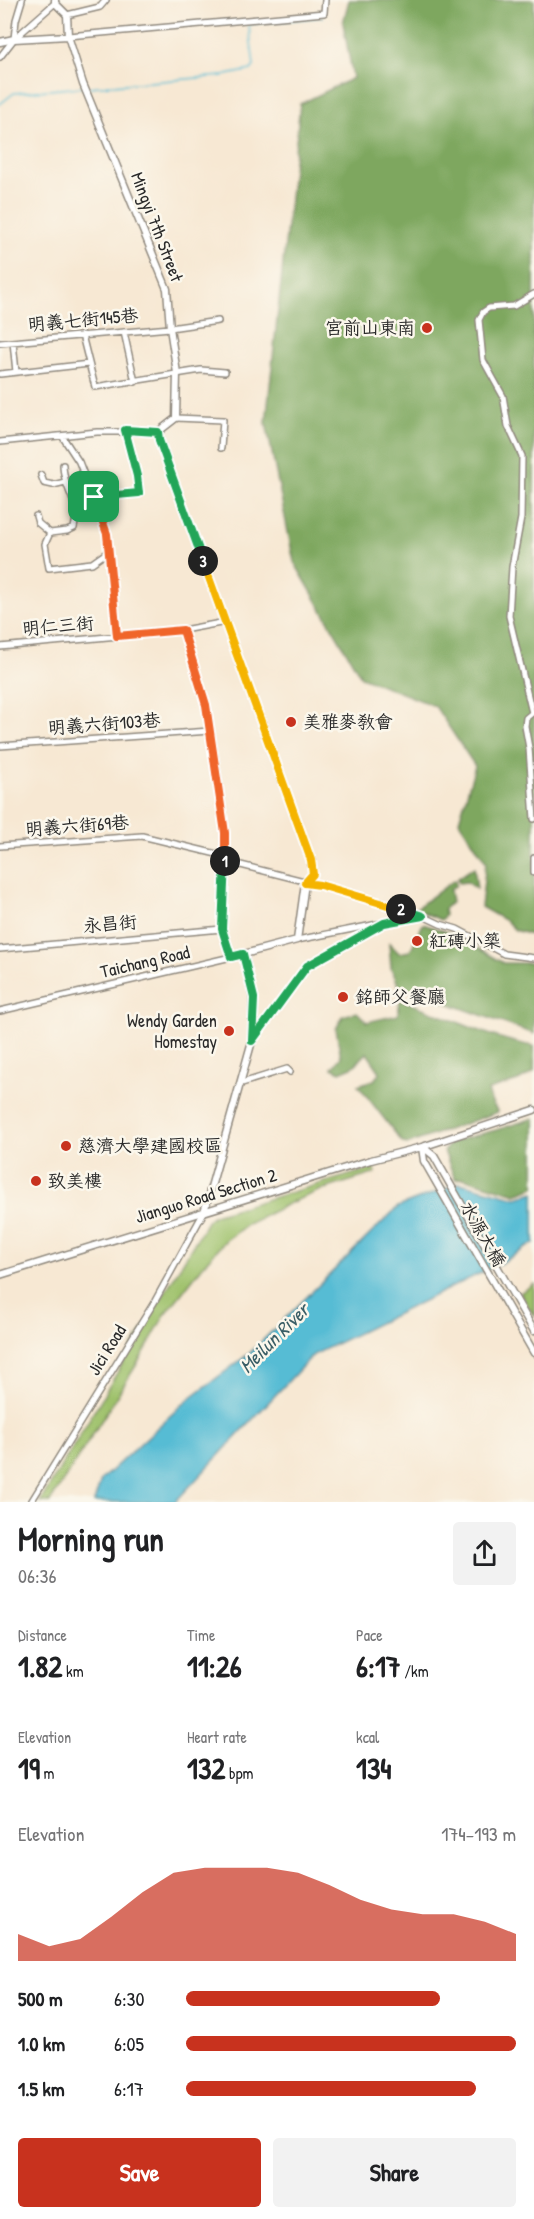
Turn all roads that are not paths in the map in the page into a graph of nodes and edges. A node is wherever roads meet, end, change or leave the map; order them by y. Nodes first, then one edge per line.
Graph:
1 (22, 0) edge
2 (106, 0) edge
3 (325, 0) edge
4 (55, 1) edge
5 (67, 15) junction
6 (68, 36) junction
7 (14, 39) junction
8 (0, 42) edge
9 (0, 57) edge
10 (534, 294) edge
11 (218, 321) dead end
12 (170, 328) junction
13 (123, 332) junction
14 (82, 335) junction
15 (13, 342) junction
16 (0, 343) edge
17 (89, 364) junction
18 (16, 372) junction
19 (225, 372) dead end
20 (177, 373) junction
21 (0, 374) edge
22 (135, 382) junction
23 (176, 418) junction
24 (125, 430) junction
25 (158, 432) junction
26 (62, 436) junction
27 (0, 442) edge
28 (221, 448) dead end
29 (63, 465) dead end
30 (41, 475) dead end
31 (65, 482) junction
32 (94, 497) junction
33 (36, 516) dead end
34 (50, 533) junction
35 (109, 551) junction
36 (226, 622) junction
37 (183, 630) junction
38 (117, 636) junction
39 (0, 646) edge
40 (210, 731) junction
41 (0, 746) edge
42 (534, 819) edge
43 (0, 846) edge
44 (534, 858) edge
45 (225, 859) junction
46 (534, 873) edge
47 (305, 883) junction
48 (423, 916) junction
49 (384, 923) junction
50 (222, 929) junction
51 (297, 940) junction
52 (0, 948) edge
53 (243, 954) junction
54 (231, 957) junction
55 (534, 958) edge
56 (0, 1011) edge
57 (252, 1041) junction
58 (290, 1072) dead end
59 (242, 1083) junction
60 (534, 1110) edge
61 (422, 1147) junction
62 (204, 1212) junction
63 (0, 1275) edge
64 (534, 1331) edge
65 (534, 1353) edge
66 (31, 1502) edge

1 - 7 street
2 - 5 street
3 - 6 street
4 - 5 street
4 - 7 street
5 - 6 street, Mingyi 7th Street
6 - 7 street
6 - 12 street, Mingyi 7th Street
7 - 8 street
7 - 9 street
10 - 42 street
11 - 12 street, 明義七街145巷
12 - 13 street, 明義七街145巷
12 - 20 street, Mingyi 7th Street
13 - 14 street, 明義七街145巷
13 - 22 street
14 - 15 street, 明義七街145巷
14 - 17 street
15 - 16 street, 明義七街145巷
15 - 18 street
17 - 18 street
17 - 22 street
18 - 21 street
19 - 20 street
20 - 22 street
20 - 23 street, Mingyi 7th Street
23 - 25 street
23 - 28 street
24 - 25 street
24 - 26 street
24 - 32 street
25 - 36 street
26 - 27 street
26 - 32 street
29 - 31 street
30 - 31 street
31 - 34 street
32 - 35 street
33 - 34 street
34 - 35 street
35 - 38 street
36 - 37 street, 明仁三街
36 - 47 street
37 - 38 street, 明仁三街
37 - 40 street
38 - 39 street, 明仁三街
40 - 41 street, 明義六街103巷
40 - 45 street
43 - 45 street, 明義六街69巷
44 - 46 street
45 - 47 street, 明義六街69巷
45 - 50 street
47 - 48 street, 明義六街69巷
47 - 51 street
48 - 49 street
48 - 55 street, 明義六街69巷
49 - 51 street
49 - 57 street
50 - 52 street, 永昌街
50 - 54 street
51 - 53 street, Taichang Road
53 - 54 street, Taichang Road
53 - 57 street
54 - 56 street, Taichang Road
57 - 59 street
58 - 59 street
59 - 62 street
60 - 61 street, Jianguo Road Section 2
61 - 62 street, Jianguo Road Section 2
61 - 64 street, 水源大橋
61 - 65 street, 水源大橋
62 - 63 street, Jianguo Road Section 2
62 - 66 street, Jici Road

